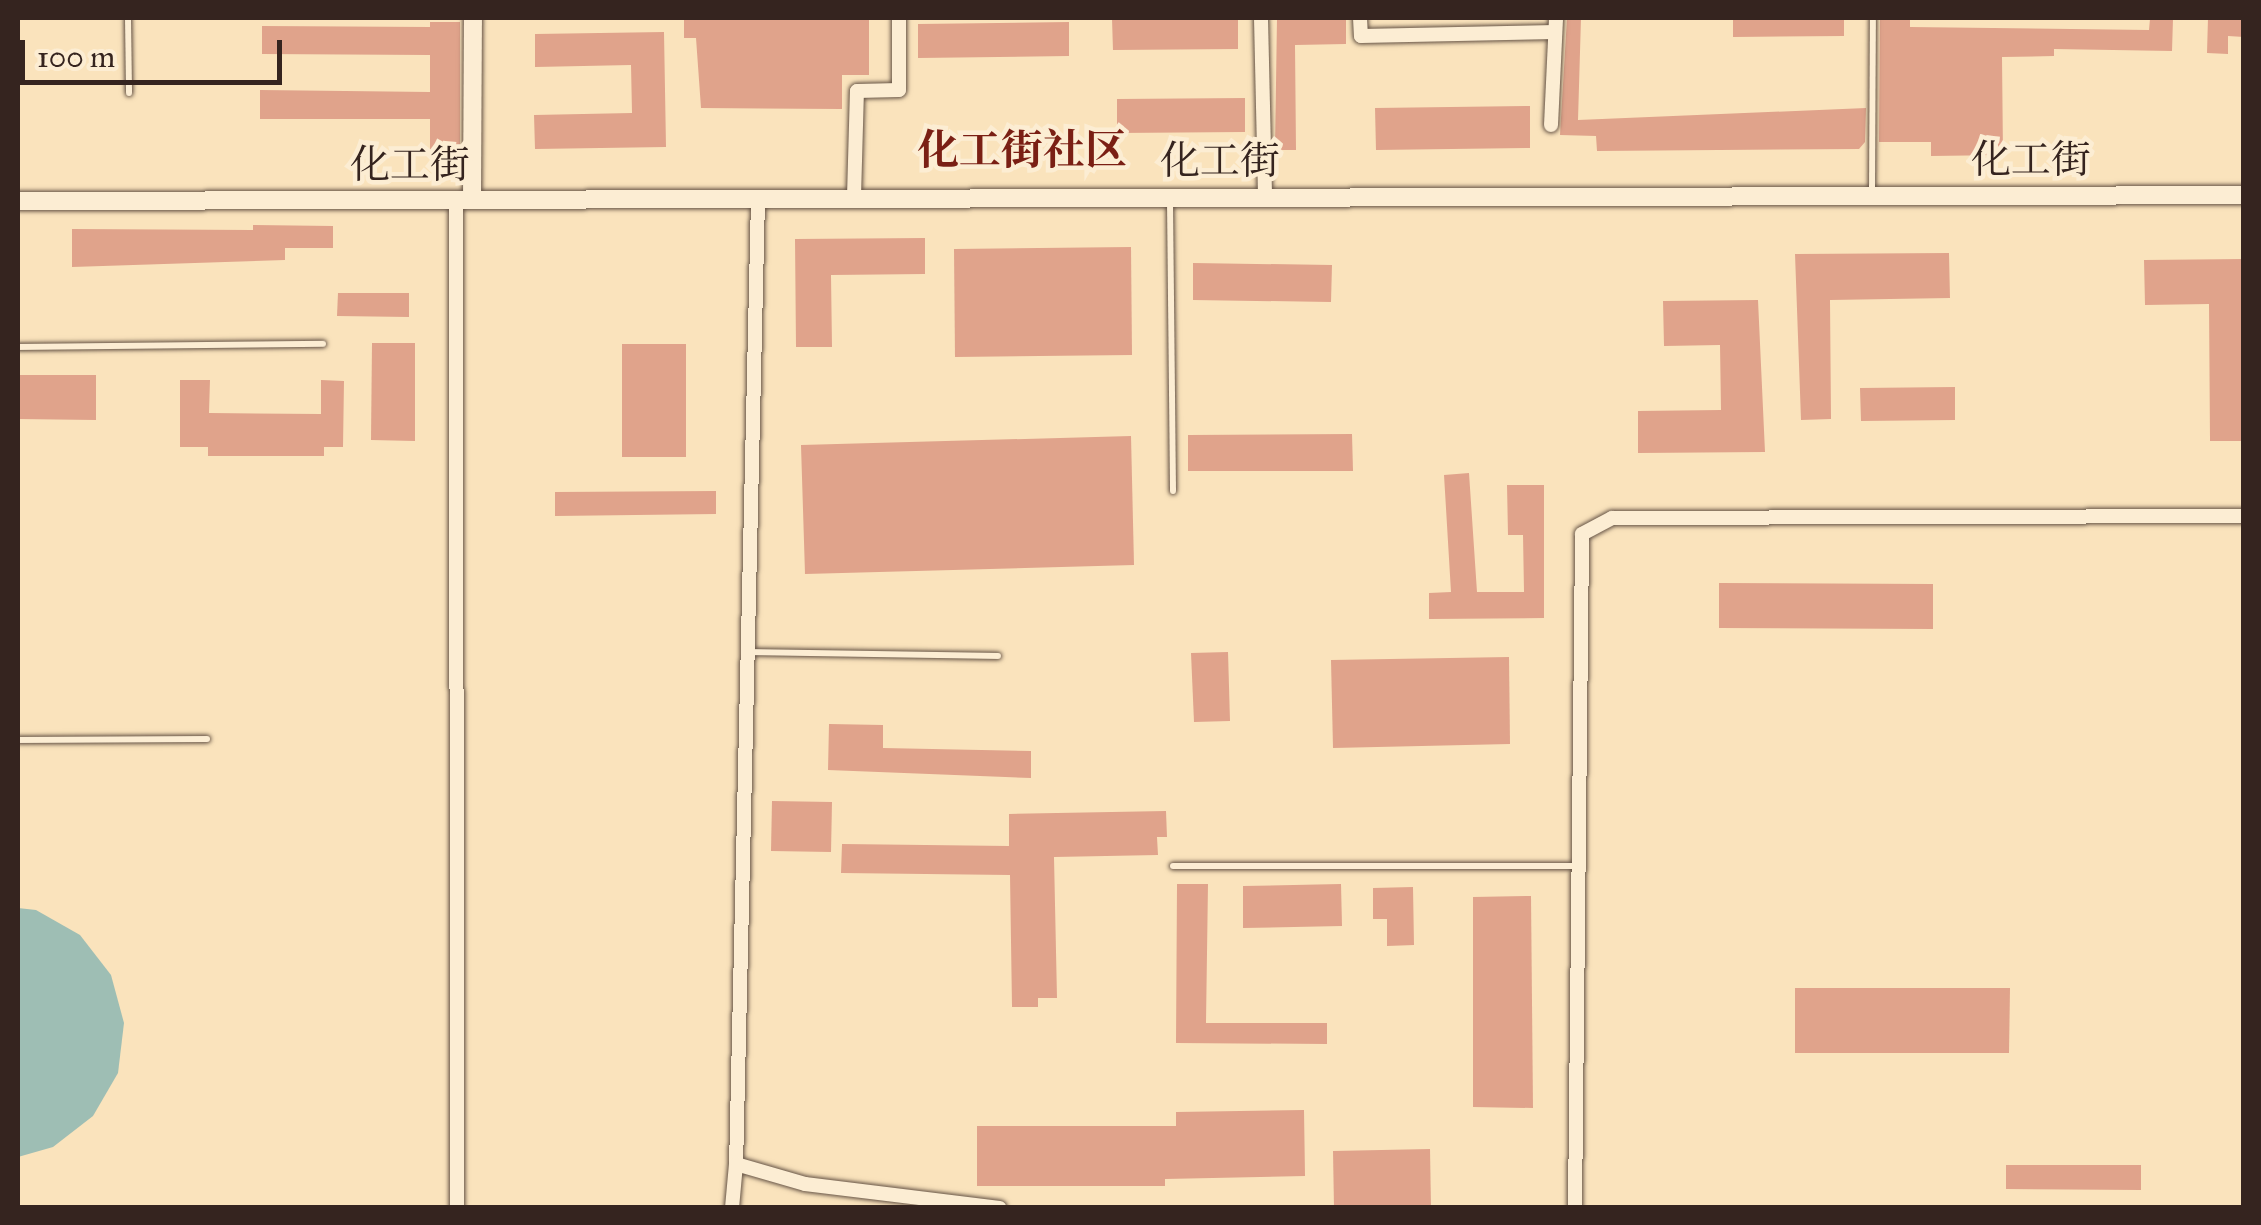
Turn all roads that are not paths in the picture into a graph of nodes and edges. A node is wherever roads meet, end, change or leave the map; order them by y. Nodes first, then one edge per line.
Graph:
1 (128, 18) edge
2 (472, 18) edge
3 (899, 18) edge
4 (1261, 18) edge
5 (1360, 18) edge
6 (1873, 18) edge
7 (1555, 25) edge
8 (128, 93) dead end
9 (1551, 125) dead end
10 (1872, 195) junction
11 (1170, 196) junction
12 (1265, 196) junction
13 (2244, 196) edge
14 (854, 197) junction
15 (758, 198) junction
16 (464, 199) junction
17 (18, 200) edge
18 (323, 344) dead end
19 (18, 347) edge
20 (1173, 491) dead end
21 (2244, 516) edge
22 (748, 652) junction
23 (998, 656) dead end
24 (208, 739) dead end
25 (18, 740) edge
26 (1173, 866) dead end
27 (1576, 866) junction
28 (736, 1164) junction
29 (457, 1208) edge
30 (732, 1208) edge
31 (1000, 1208) edge
32 (1575, 1208) edge

1 - 8 lane
2 - 16 street
3 - 14 street
4 - 12 street
5 - 7 street
6 - 10 lane
7 - 9 street
10 - 12 street, 化工街
10 - 13 street, 化工街
11 - 12 street, 化工街
11 - 14 street, 化工街
11 - 20 lane
14 - 15 street, 化工街
15 - 16 street, 化工街
15 - 22 street
16 - 17 street, 化工街
16 - 29 street
18 - 19 lane
21 - 27 street
22 - 23 lane
22 - 28 street
24 - 25 lane
26 - 27 lane
27 - 32 street
28 - 30 street
28 - 31 street

